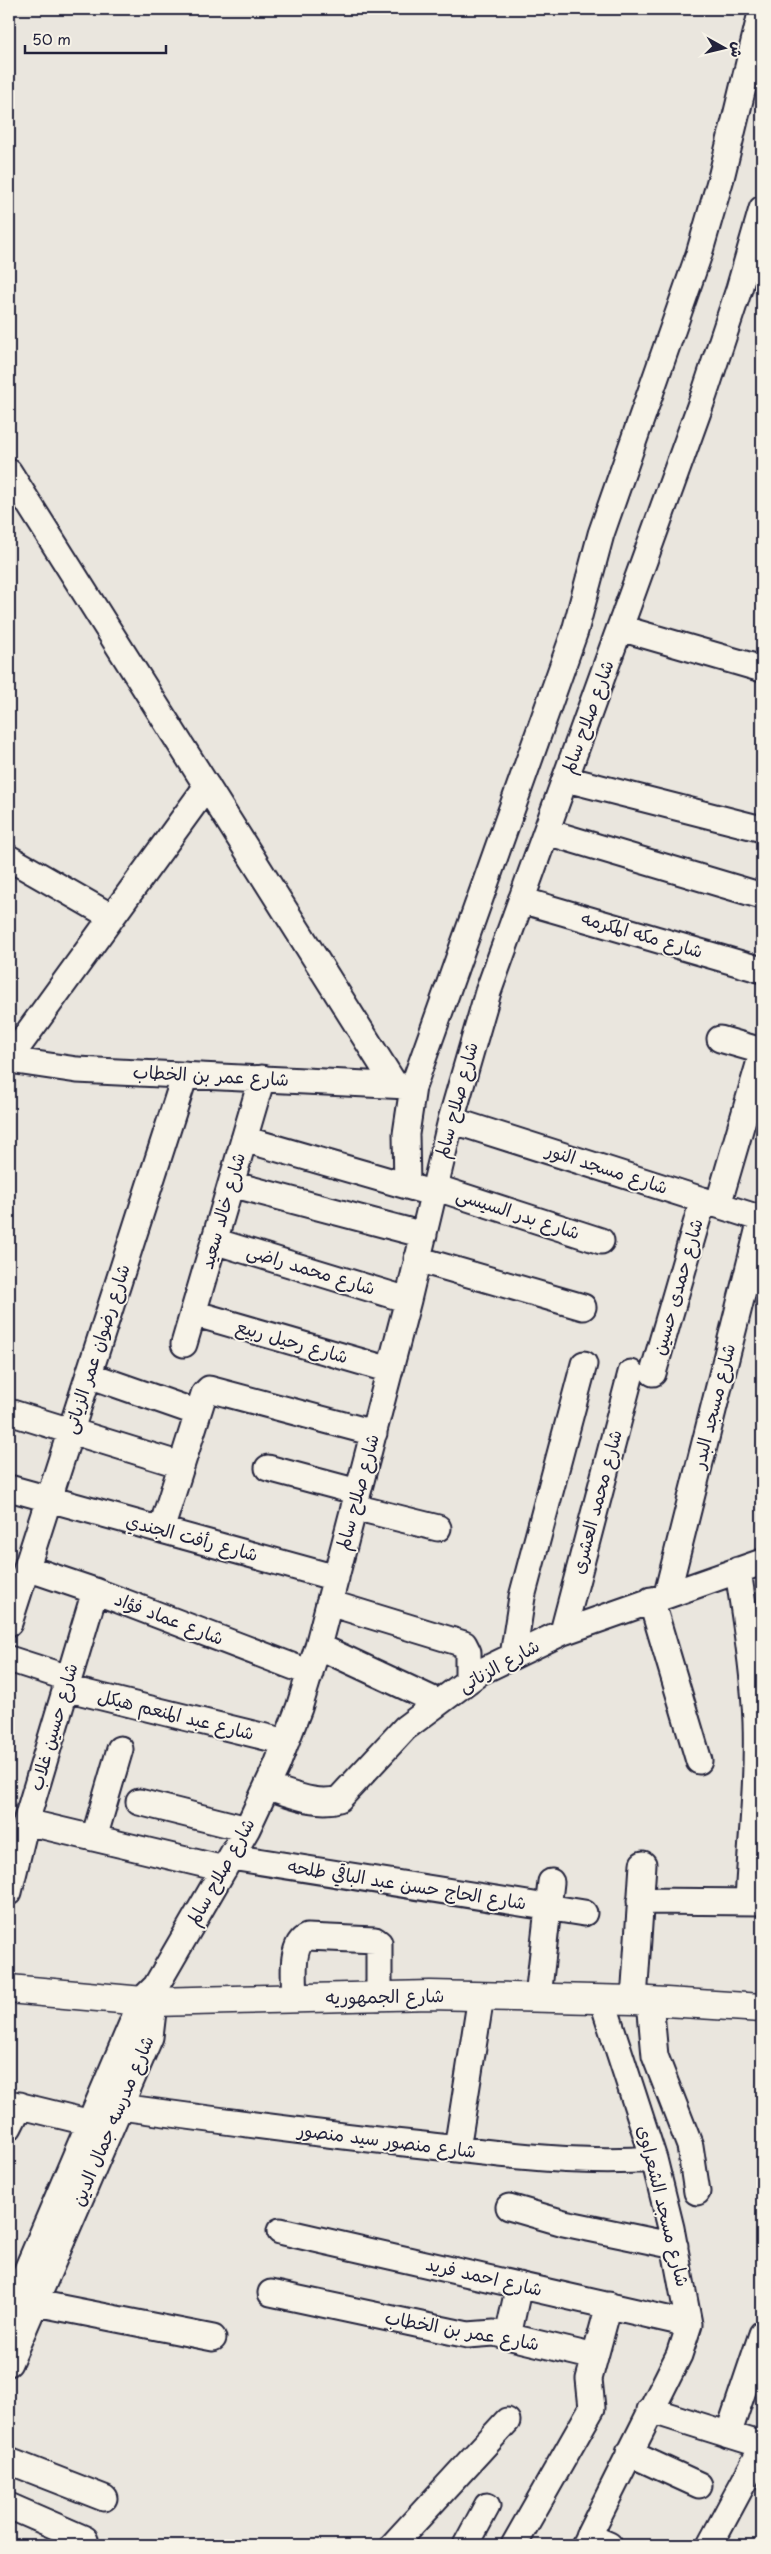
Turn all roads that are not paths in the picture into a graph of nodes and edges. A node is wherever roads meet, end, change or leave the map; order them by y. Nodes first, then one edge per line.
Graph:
1 (762, 9) edge
2 (762, 209) edge
3 (9, 472) edge
4 (620, 628) junction
5 (762, 669) edge
6 (566, 779) junction
7 (207, 786) junction
8 (762, 828) edge
9 (547, 832) junction
10 (9, 858) edge
11 (762, 896) edge
12 (521, 900) junction
13 (112, 916) junction
14 (762, 970) edge
15 (720, 1039) dead end
16 (762, 1052) edge
17 (9, 1059) edge
18 (185, 1075) junction
19 (262, 1078) junction
20 (404, 1086) junction
21 (451, 1120) junction
22 (244, 1139) junction
23 (231, 1184) junction
24 (408, 1186) junction
25 (434, 1190) junction
26 (710, 1202) junction
27 (762, 1219) edge
28 (424, 1236) junction
29 (214, 1241) junction
30 (601, 1241) dead end
31 (417, 1259) junction
32 (408, 1300) junction
33 (583, 1307) dead end
34 (193, 1313) junction
35 (184, 1344) dead end
36 (584, 1364) dead end
37 (390, 1370) junction
38 (642, 1373) joint
39 (89, 1375) junction
40 (202, 1401) junction
41 (9, 1412) edge
42 (71, 1431) junction
43 (374, 1432) junction
44 (181, 1465) junction
45 (268, 1468) dead end
46 (9, 1488) edge
47 (49, 1499) junction
48 (356, 1499) junction
49 (438, 1528) dead end
50 (161, 1530) junction
51 (762, 1562) edge
52 (26, 1568) junction
53 (738, 1570) junction
54 (336, 1578) junction
55 (95, 1591) junction
56 (659, 1597) junction
57 (329, 1603) junction
58 (9, 1623) edge
59 (563, 1632) junction
60 (318, 1646) junction
61 (513, 1656) junction
62 (9, 1659) edge
63 (310, 1673) junction
64 (468, 1680) junction
65 (66, 1683) junction
66 (438, 1702) junction
67 (286, 1742) junction
68 (120, 1749) dead end
69 (699, 1760) dead end
70 (267, 1788) junction
71 (758, 1797) edge
72 (139, 1802) dead end
73 (26, 1822) junction
74 (247, 1829) junction
75 (94, 1838) junction
76 (227, 1863) junction
77 (642, 1864) dead end
78 (551, 1882) dead end
79 (9, 1892) edge
80 (640, 1901) junction
81 (755, 1901) edge
82 (548, 1907) junction
83 (584, 1913) dead end
84 (9, 1989) edge
85 (151, 1996) junction
86 (482, 1996) junction
87 (379, 1997) junction
88 (538, 1997) junction
89 (295, 1998) junction
90 (602, 1999) junction
91 (642, 2001) junction
92 (762, 2008) edge
93 (14, 2104) edge
94 (121, 2107) junction
95 (91, 2123) junction
96 (9, 2127) edge
97 (457, 2149) junction
98 (654, 2159) junction
99 (697, 2192) dead end
100 (509, 2207) dead end
101 (280, 2231) dead end
102 (675, 2246) junction
103 (519, 2285) junction
104 (270, 2293) dead end
105 (36, 2303) junction
106 (609, 2305) junction
107 (9, 2312) edge
108 (689, 2324) junction
109 (508, 2336) junction
110 (213, 2338) dead end
111 (760, 2347) edge
112 (595, 2357) junction
113 (9, 2363) edge
114 (650, 2410) junction
115 (507, 2421) dead end
116 (728, 2435) junction
117 (762, 2446) edge
118 (629, 2453) junction
119 (9, 2461) edge
120 (699, 2485) dead end
121 (104, 2498) dead end
122 (9, 2506) edge
123 (488, 2506) dead end
124 (85, 2539) dead end
125 (594, 2542) edge
126 (718, 2543) edge
127 (393, 2545) edge
128 (466, 2545) edge
129 (514, 2545) edge

1 - 20 street
2 - 4 street, شارع صلاح سالم
3 - 7 street
4 - 5 street
4 - 6 street, شارع صلاح سالم
6 - 8 street
6 - 9 street, شارع صلاح سالم
7 - 13 street
7 - 20 street
9 - 11 street
9 - 12 street, شارع صلاح سالم
10 - 13 street
12 - 14 street, شارع مكه المكرمه
12 - 21 street, شارع صلاح سالم
13 - 17 street
15 - 16 street
16 - 26 street, شارع حمدى حسين
17 - 18 street, شارع عمر بن الخطاب
18 - 19 street, شارع عمر بن الخطاب
18 - 39 street, شارع رضوان عمر الزياتى
19 - 20 street, شارع عمر بن الخطاب
19 - 22 street, شارع خالد سعيد
20 - 24 street
21 - 25 street, شارع صلاح سالم
21 - 26 street, شارع مسجد النور
22 - 23 street, شارع خالد سعيد
22 - 24 street, شارع بدر السيسى
23 - 28 street
23 - 29 street, شارع خالد سعيد
24 - 25 street, شارع بدر السيسى
25 - 28 street, شارع صلاح سالم
25 - 30 street, شارع بدر السيسى
26 - 27 street, شارع مسجد النور
26 - 38 street, شارع حمدى حسين
27 - 56 street, شارع مسجد البدر
28 - 31 street, شارع صلاح سالم
29 - 32 street, شارع محمد راضى
29 - 34 street, شارع خالد سعيد
31 - 32 street, شارع صلاح سالم
31 - 33 street
32 - 37 street, شارع صلاح سالم
34 - 35 street, شارع خالد سعيد
34 - 37 street, شارع رحيل ربيع
36 - 61 street
37 - 43 street, شارع صلاح سالم
38 - 59 street, شارع محمد العشرى
39 - 40 street
39 - 42 street, شارع رضوان عمر الزياتى
40 - 43 street
40 - 44 street
41 - 42 street
42 - 44 street
42 - 47 street, شارع رضوان عمر الزياتى
43 - 48 street, شارع صلاح سالم
44 - 50 street
45 - 48 street
46 - 47 street, شارع رأفت الجندي
47 - 50 street, شارع رأفت الجندي
47 - 52 street, شارع رضوان عمر الزياتى
48 - 49 street
48 - 54 street, شارع صلاح سالم
50 - 54 street, شارع رأفت الجندي
51 - 53 street, شارع الزناتى
52 - 55 street, شارع عماد فؤاد
52 - 58 street, شارع رضوان عمر الزياتى
53 - 56 street, شارع الزناتى
53 - 71 street
54 - 57 street, شارع صلاح سالم
55 - 63 street, شارع عماد فؤاد
55 - 65 street, شارع حسين غلاب
56 - 59 street, شارع الزناتى
56 - 69 street
57 - 60 street, شارع صلاح سالم
57 - 64 street
59 - 61 street, شارع الزناتى
60 - 63 street, شارع صلاح سالم
60 - 66 street
61 - 64 street, شارع الزناتى
62 - 65 street, شارع عبد المنعم هيكل
63 - 67 street, شارع صلاح سالم
64 - 66 street, شارع الزناتى
65 - 67 street, شارع عبد المنعم هيكل
65 - 73 street, شارع حسين غلاب
66 - 70 street, شارع الزناتى
67 - 70 street, شارع صلاح سالم
68 - 75 street
70 - 74 street, شارع صلاح سالم
71 - 81 street
72 - 74 street
73 - 75 street, شارع الحاج حسن عبد الباقي طلحه
73 - 79 street, شارع حسين غلاب
74 - 76 street, شارع صلاح سالم
75 - 76 street, شارع الحاج حسن عبد الباقي طلحه
76 - 82 street, شارع الحاج حسن عبد الباقي طلحه
76 - 85 street, شارع صلاح سالم
77 - 80 street
78 - 82 street
80 - 81 street
80 - 91 street
82 - 83 street, شارع الحاج حسن عبد الباقي طلحه
82 - 88 street
84 - 85 main road, شارع الجمهوريه
85 - 89 main road, شارع الجمهوريه
85 - 94 street, شارع مدرسه جمال الدين
85 - 95 street, شارع مدرسه جمال الدين
86 - 87 main road, شارع الجمهوريه
86 - 88 main road, شارع الجمهوريه
86 - 97 street
87 - 89 main road, شارع الجمهوريه
87 - 89 street
88 - 90 main road, شارع الجمهوريه
90 - 91 main road, شارع الجمهوريه
90 - 98 street, شارع مسجد الشعراوى
91 - 92 main road, شارع الجمهوريه
91 - 99 street
93 - 95 street
93 - 96 street
94 - 97 street, شارع منصور سيد منصور
94 - 105 street, شارع مدرسه جمال الدين
95 - 107 street, شارع مدرسه جمال الدين
97 - 98 street, شارع منصور سيد منصور
98 - 102 street, شارع مسجد الشعراوى
100 - 102 street
101 - 103 street, شارع احمد فريد
102 - 108 street, شارع مسجد الشعراوى
103 - 106 street, شارع احمد فريد
103 - 109 street
104 - 109 street, شارع عمر بن الخطاب
105 - 110 street
105 - 113 street, شارع مدرسه جمال الدين
106 - 108 street, شارع احمد فريد
106 - 112 street
108 - 114 street, شارع مسجد الشعراوى
109 - 112 street, شارع عمر بن الخطاب
111 - 116 street
112 - 129 street
114 - 116 street
114 - 118 street, شارع مسجد الشعراوى
115 - 127 street
116 - 117 street
117 - 126 street
118 - 120 street
118 - 125 street, شارع مسجد الشعراوى
119 - 121 street
122 - 124 street
123 - 128 street

